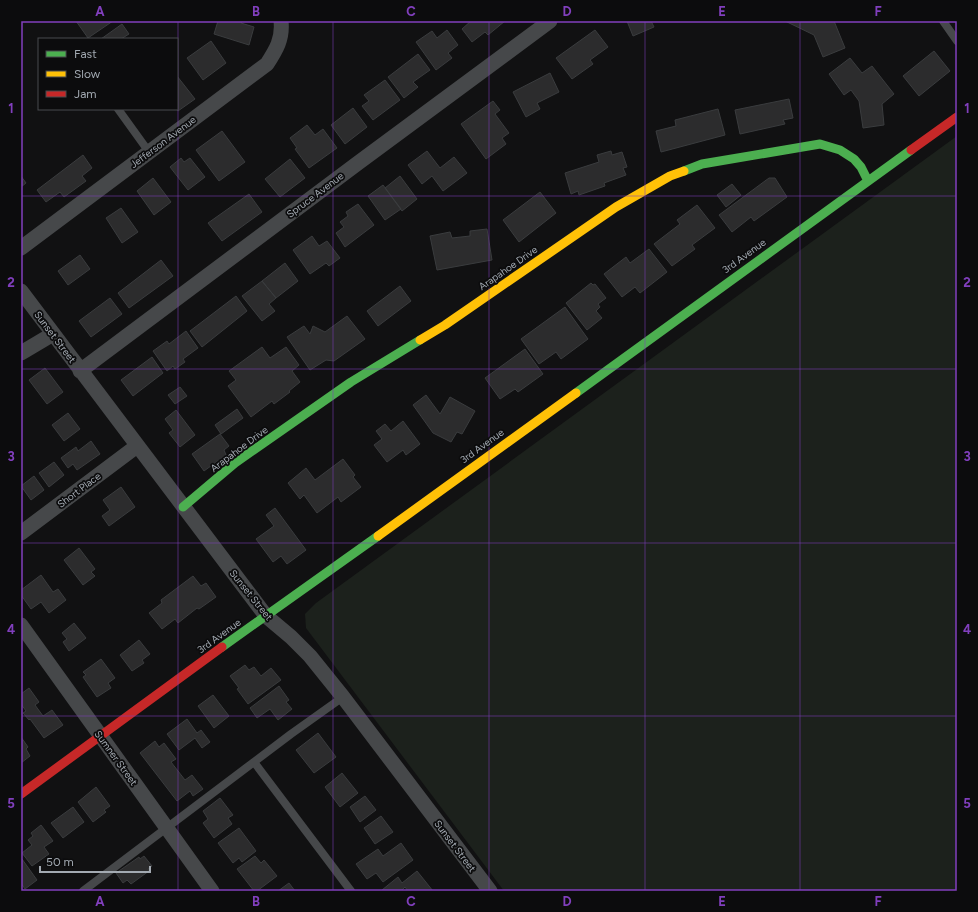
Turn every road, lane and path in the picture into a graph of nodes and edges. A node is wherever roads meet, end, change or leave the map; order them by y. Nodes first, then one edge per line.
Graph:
1 (281, 21) edge
2 (550, 21) edge
3 (943, 21) edge
4 (957, 41) edge
5 (119, 110) edge
6 (957, 117) edge
7 (149, 152) junction
8 (868, 181) junction
9 (21, 248) edge
10 (21, 291) edge
11 (53, 334) junction
12 (21, 353) edge
13 (80, 371) junction
14 (137, 446) junction
15 (183, 507) junction
16 (21, 533) edge
17 (266, 616) junction
18 (21, 625) edge
19 (343, 698) junction
20 (100, 736) junction
21 (254, 762) junction
22 (21, 794) edge
23 (166, 829) junction
24 (83, 891) edge
25 (212, 891) edge
26 (351, 891) edge
27 (490, 891) edge

1 - 7 street, Jefferson Avenue
2 - 13 street, Spruce Avenue
3 - 4 lane
5 - 7 lane
6 - 8 street, 3rd Avenue
7 - 9 street, Jefferson Avenue
8 - 15 street, Arapahoe Drive
8 - 17 street, 3rd Avenue
10 - 11 street, Sunset Street
11 - 12 street
11 - 13 street, Sunset Street
13 - 14 street, Sunset Street
14 - 15 street, Sunset Street
14 - 16 street, Short Place
15 - 17 street, Sunset Street
17 - 19 street, Sunset Street
17 - 20 street, 3rd Avenue
18 - 20 street, Sumner Street
19 - 21 lane
19 - 27 street, Sunset Street
20 - 22 street, 3rd Avenue
20 - 23 street, Sumner Street
21 - 23 lane
21 - 26 lane
23 - 24 lane
23 - 25 street, Sumner Street

